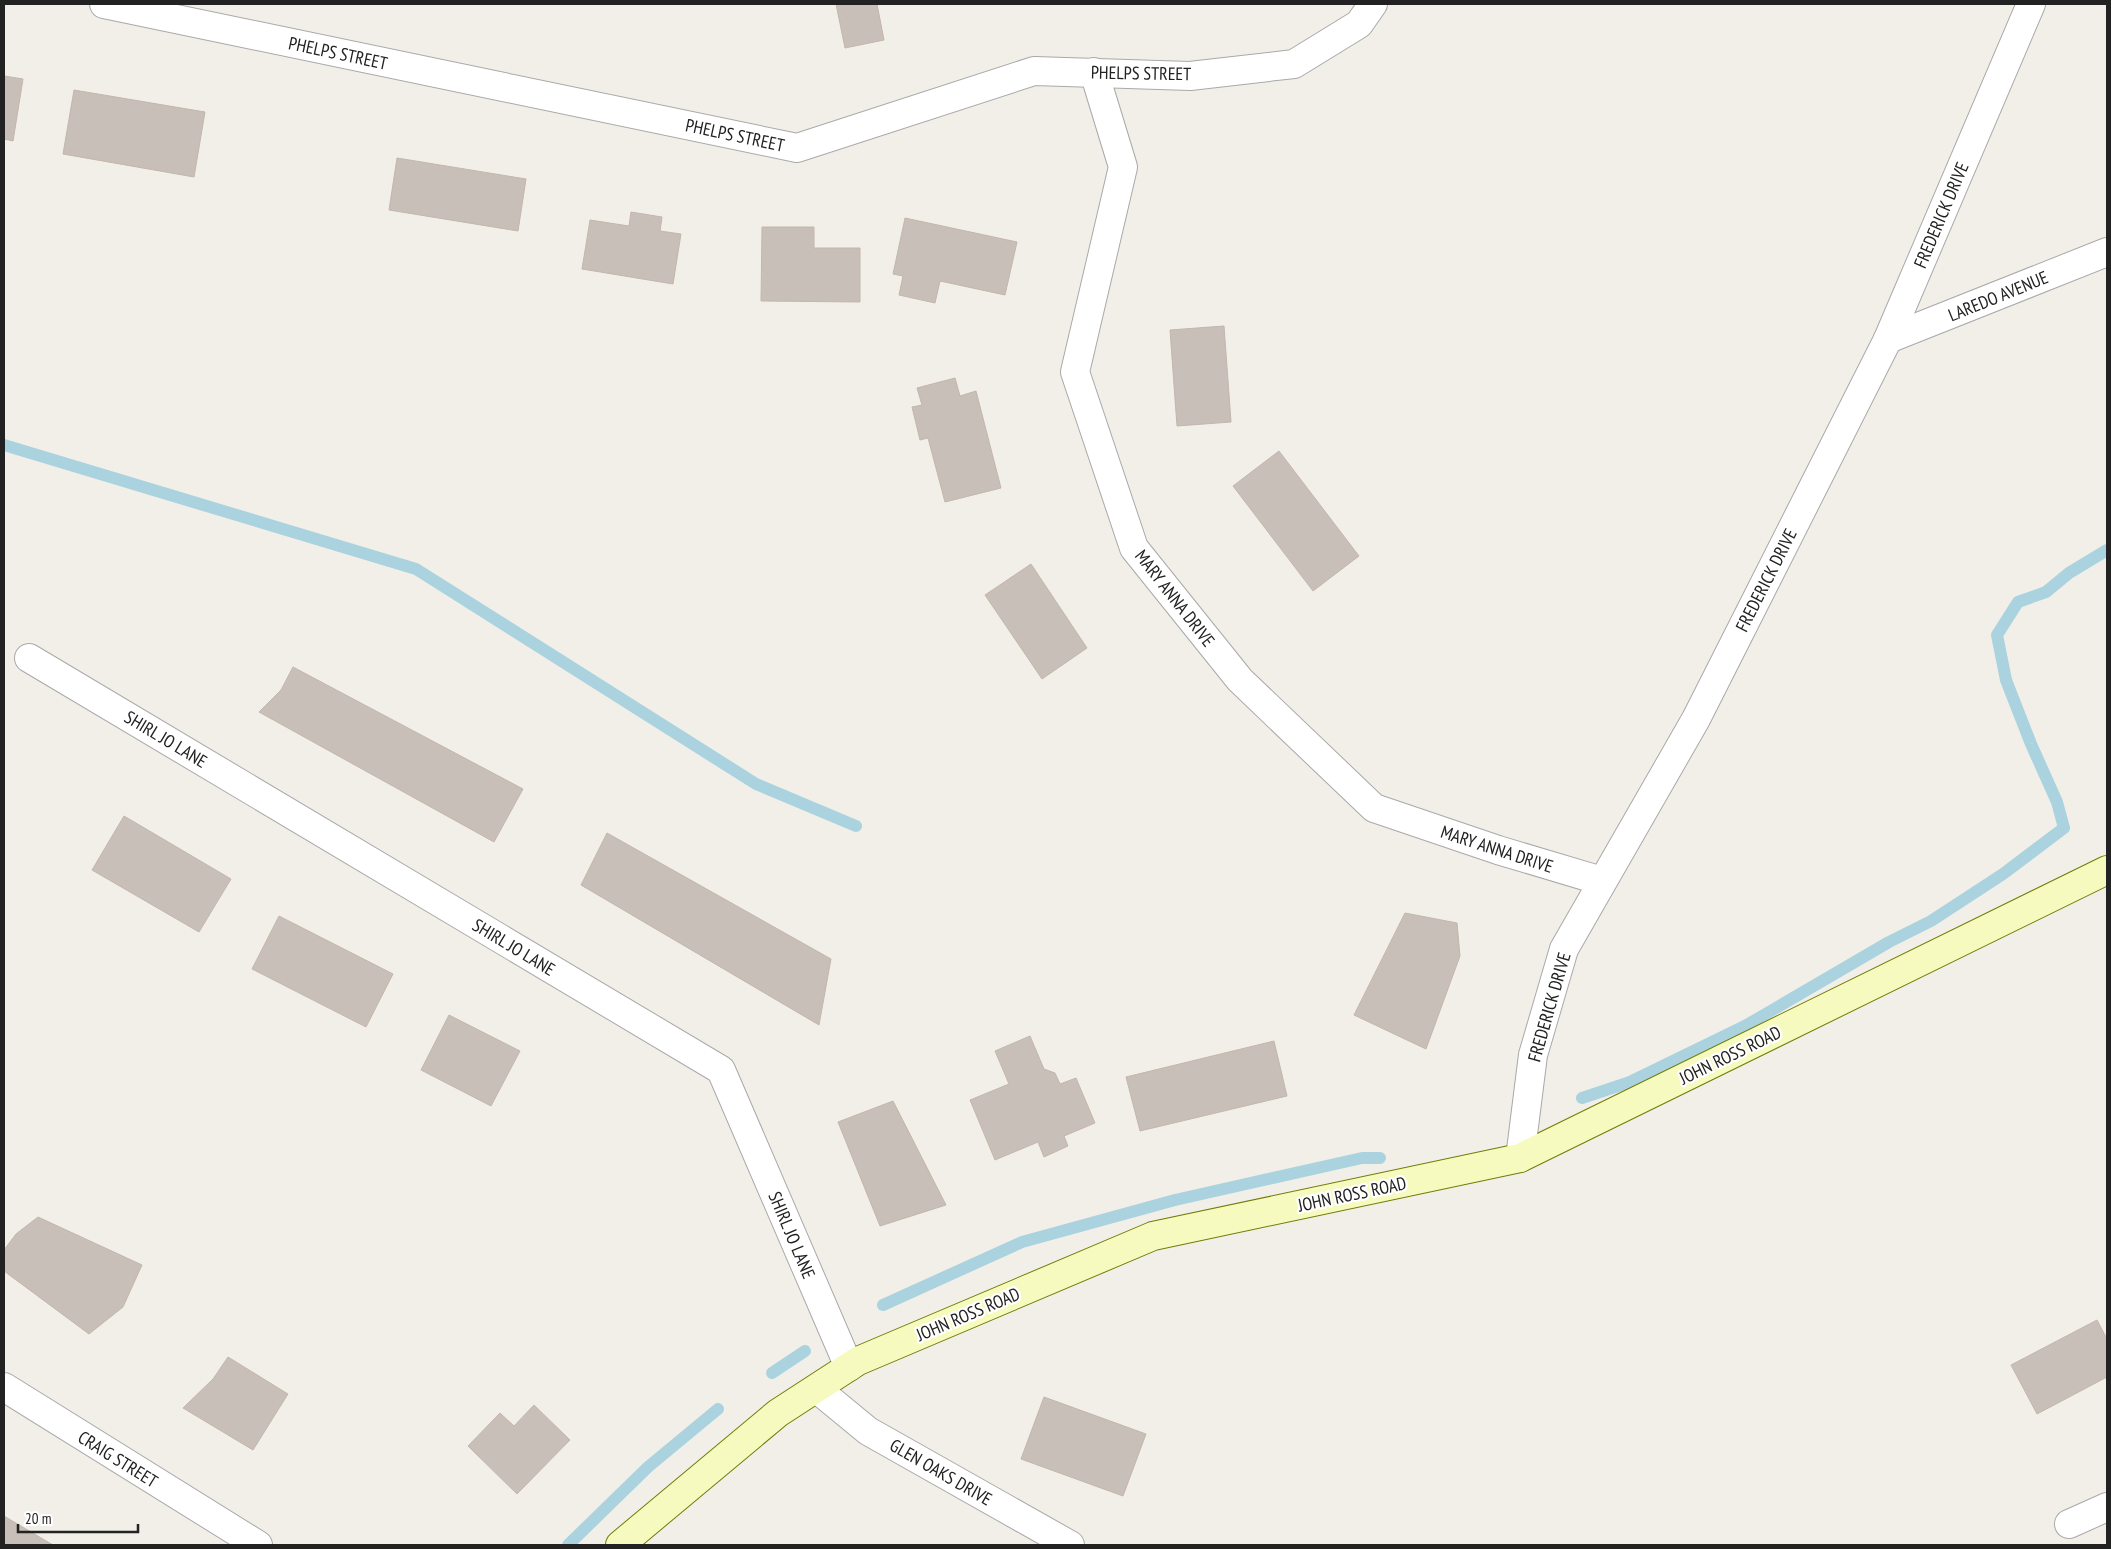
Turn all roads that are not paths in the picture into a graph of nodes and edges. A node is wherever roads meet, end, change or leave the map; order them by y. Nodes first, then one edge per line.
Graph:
1 (104, 4) edge
2 (1373, 4) edge
3 (2031, 4) edge
4 (1094, 72) junction
5 (2107, 252) edge
6 (1888, 339) junction
7 (29, 658) dead end
8 (2107, 870) edge
9 (1602, 882) junction
10 (1520, 1158) junction
11 (849, 1367) junction
12 (4, 1387) edge
13 (818, 1389) junction
14 (2107, 1507) edge
15 (2069, 1524) dead end
16 (258, 1545) edge
17 (620, 1545) edge
18 (1070, 1545) edge

1 - 4 street, PHELPS STREET
2 - 4 street, PHELPS STREET
3 - 6 street, FREDERICK DRIVE
4 - 9 street, MARY ANNA DRIVE
5 - 6 street, LAREDO AVENUE
6 - 9 street, FREDERICK DRIVE
7 - 11 street, SHIRL JO LANE
8 - 10 street, JOHN ROSS ROAD
9 - 10 street, FREDERICK DRIVE
10 - 11 street, JOHN ROSS ROAD
11 - 13 street, JOHN ROSS ROAD
12 - 16 street, CRAIG STREET
13 - 17 street, JOHN ROSS ROAD
13 - 18 street, GLEN OAKS DRIVE
14 - 15 street

